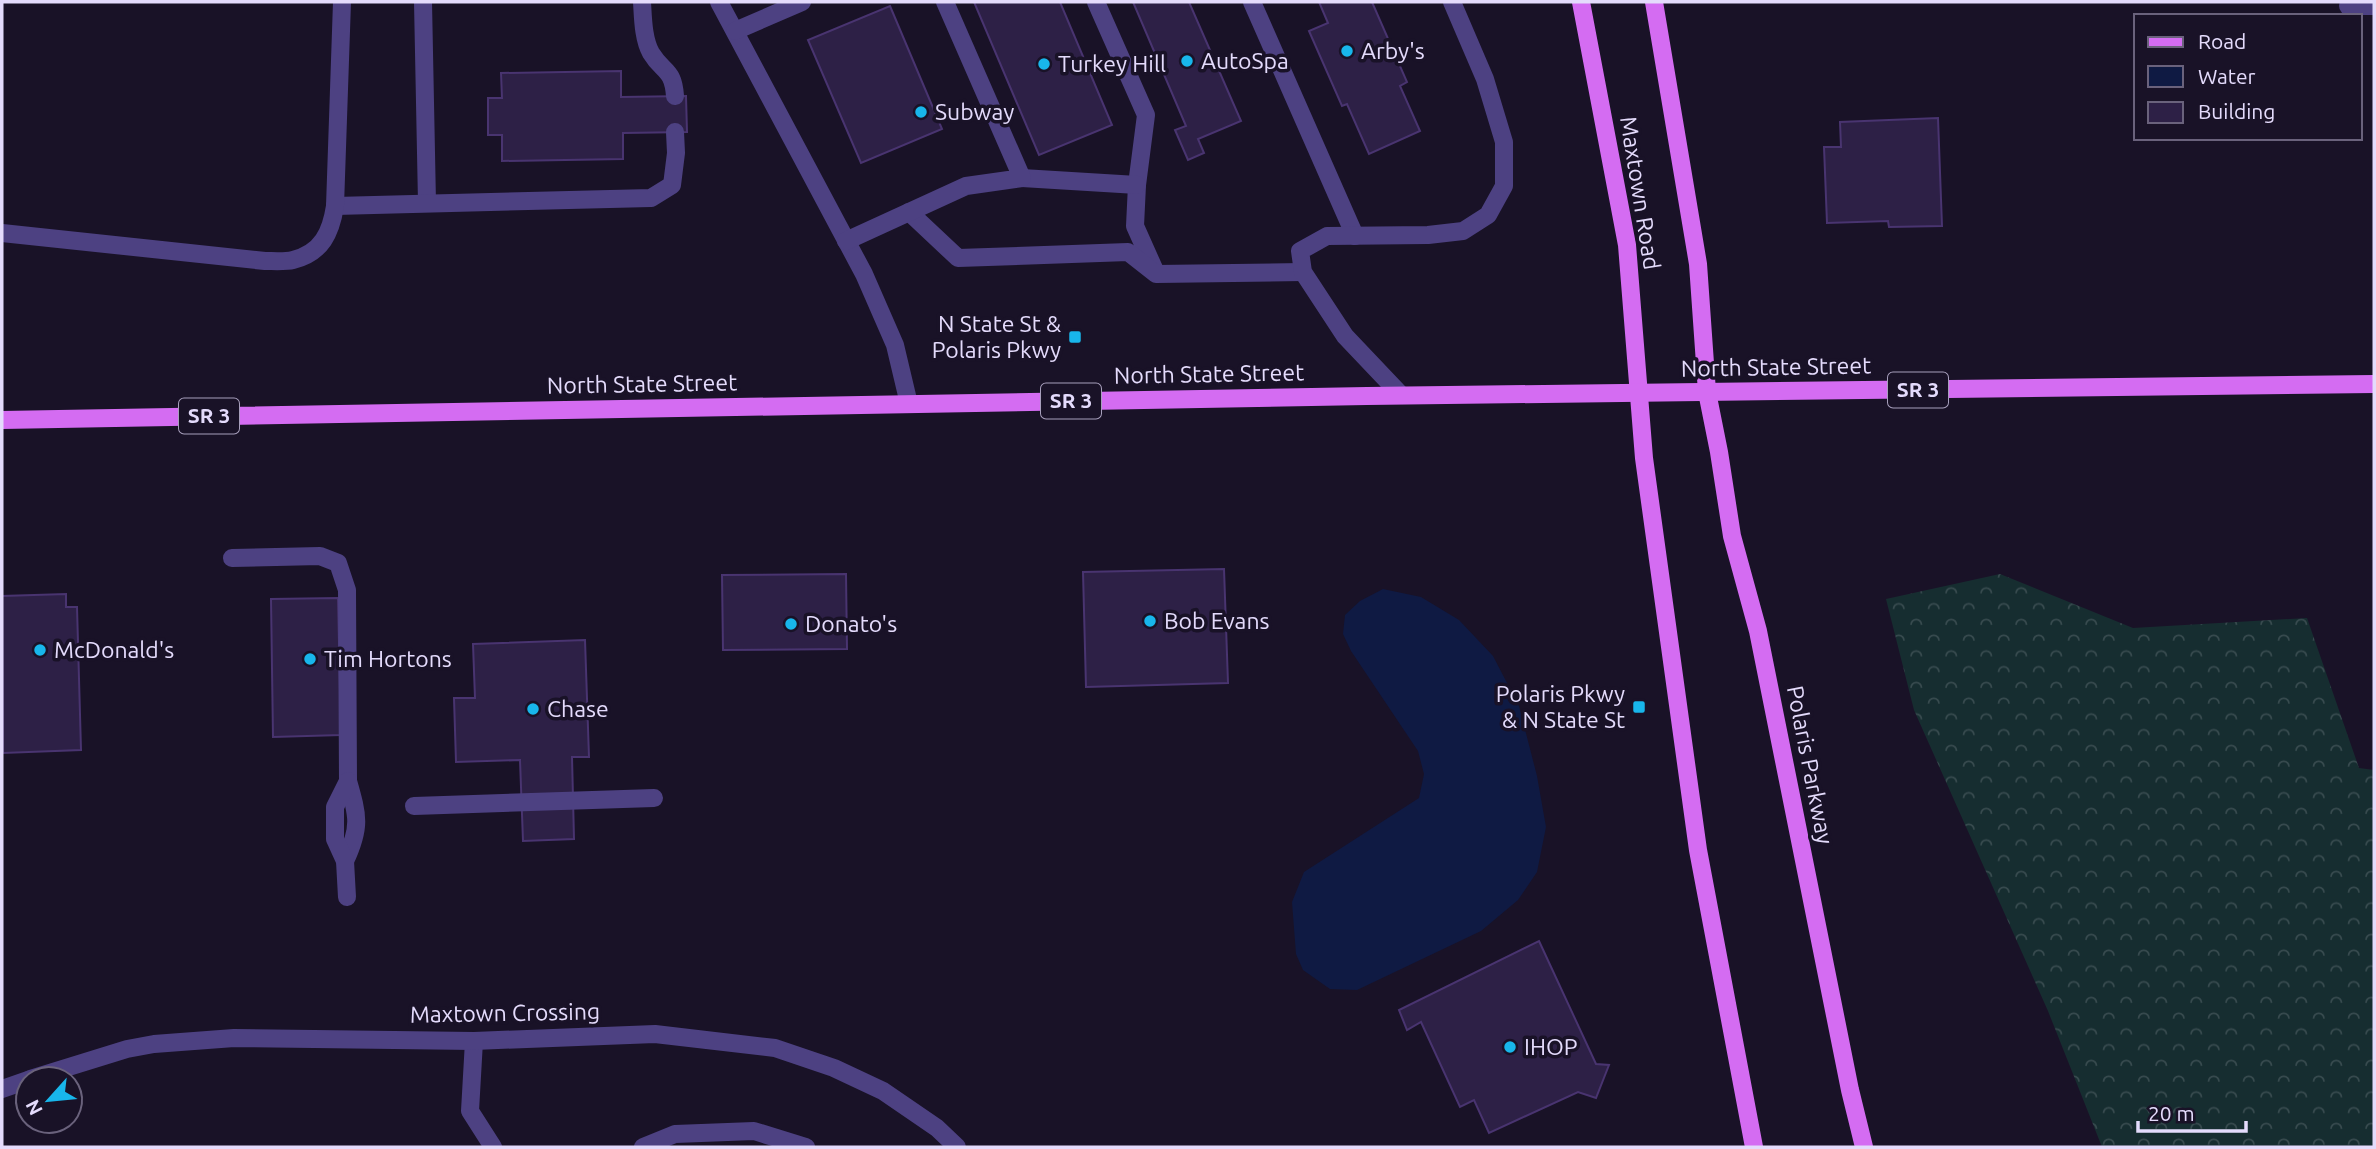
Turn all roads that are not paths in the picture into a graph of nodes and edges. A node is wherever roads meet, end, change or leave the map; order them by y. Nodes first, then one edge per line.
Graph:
1 (342, 2) edge
2 (423, 2) edge
3 (642, 2) edge
4 (719, 2) edge
5 (802, 2) edge
6 (946, 2) edge
7 (1096, 2) edge
8 (1252, 2) edge
9 (1266, 2) edge
10 (1452, 2) edge
11 (1581, 2) edge
12 (1654, 2) edge
13 (2347, 6) dead end
14 (2374, 6) edge
15 (1261, 26) junction
16 (735, 31) junction
17 (675, 96) dead end
18 (675, 132) dead end
19 (1022, 178) junction
20 (1137, 186) junction
21 (427, 204) junction
22 (335, 205) junction
23 (909, 212) junction
24 (2, 233) edge
25 (1356, 236) junction
26 (846, 241) junction
27 (1303, 272) junction
28 (1156, 274) junction
29 (2374, 384) edge
30 (1707, 392) junction
31 (1640, 393) junction
32 (1401, 395) junction
33 (909, 404) junction
34 (2, 420) edge
35 (232, 558) dead end
36 (654, 798) dead end
37 (414, 806) dead end
38 (347, 897) dead end
39 (474, 1041) junction
40 (75, 1065) edge
41 (493, 1147) edge
42 (643, 1147) edge
43 (806, 1147) edge
44 (957, 1147) edge
45 (1754, 1147) edge
46 (1864, 1147) edge

1 - 22 street
2 - 21 street
3 - 17 street
4 - 16 street
5 - 16 street
6 - 19 street
7 - 20 street
8 - 15 street
9 - 15 street
10 - 25 street
11 - 31 main road, Maxtown Road
12 - 30 main road, Maxtown Road
13 - 14 street
15 - 25 street
16 - 26 street
18 - 21 street
19 - 20 street
19 - 23 street
20 - 28 street
21 - 22 street
22 - 24 street
23 - 26 street
23 - 28 street
25 - 27 street
26 - 33 street
27 - 28 street
27 - 32 street
29 - 30 main road, North State Street / SR 3
30 - 31 main road, North State Street / SR 3
30 - 46 main road, Polaris Parkway
31 - 32 main road, North State Street / SR 3
31 - 45 main road
32 - 33 main road, North State Street / SR 3
33 - 34 main road, North State Street / SR 3
35 - 38 street
36 - 37 street
39 - 40 street, Maxtown Crossing
39 - 41 street
39 - 44 street, Maxtown Crossing
42 - 43 street

